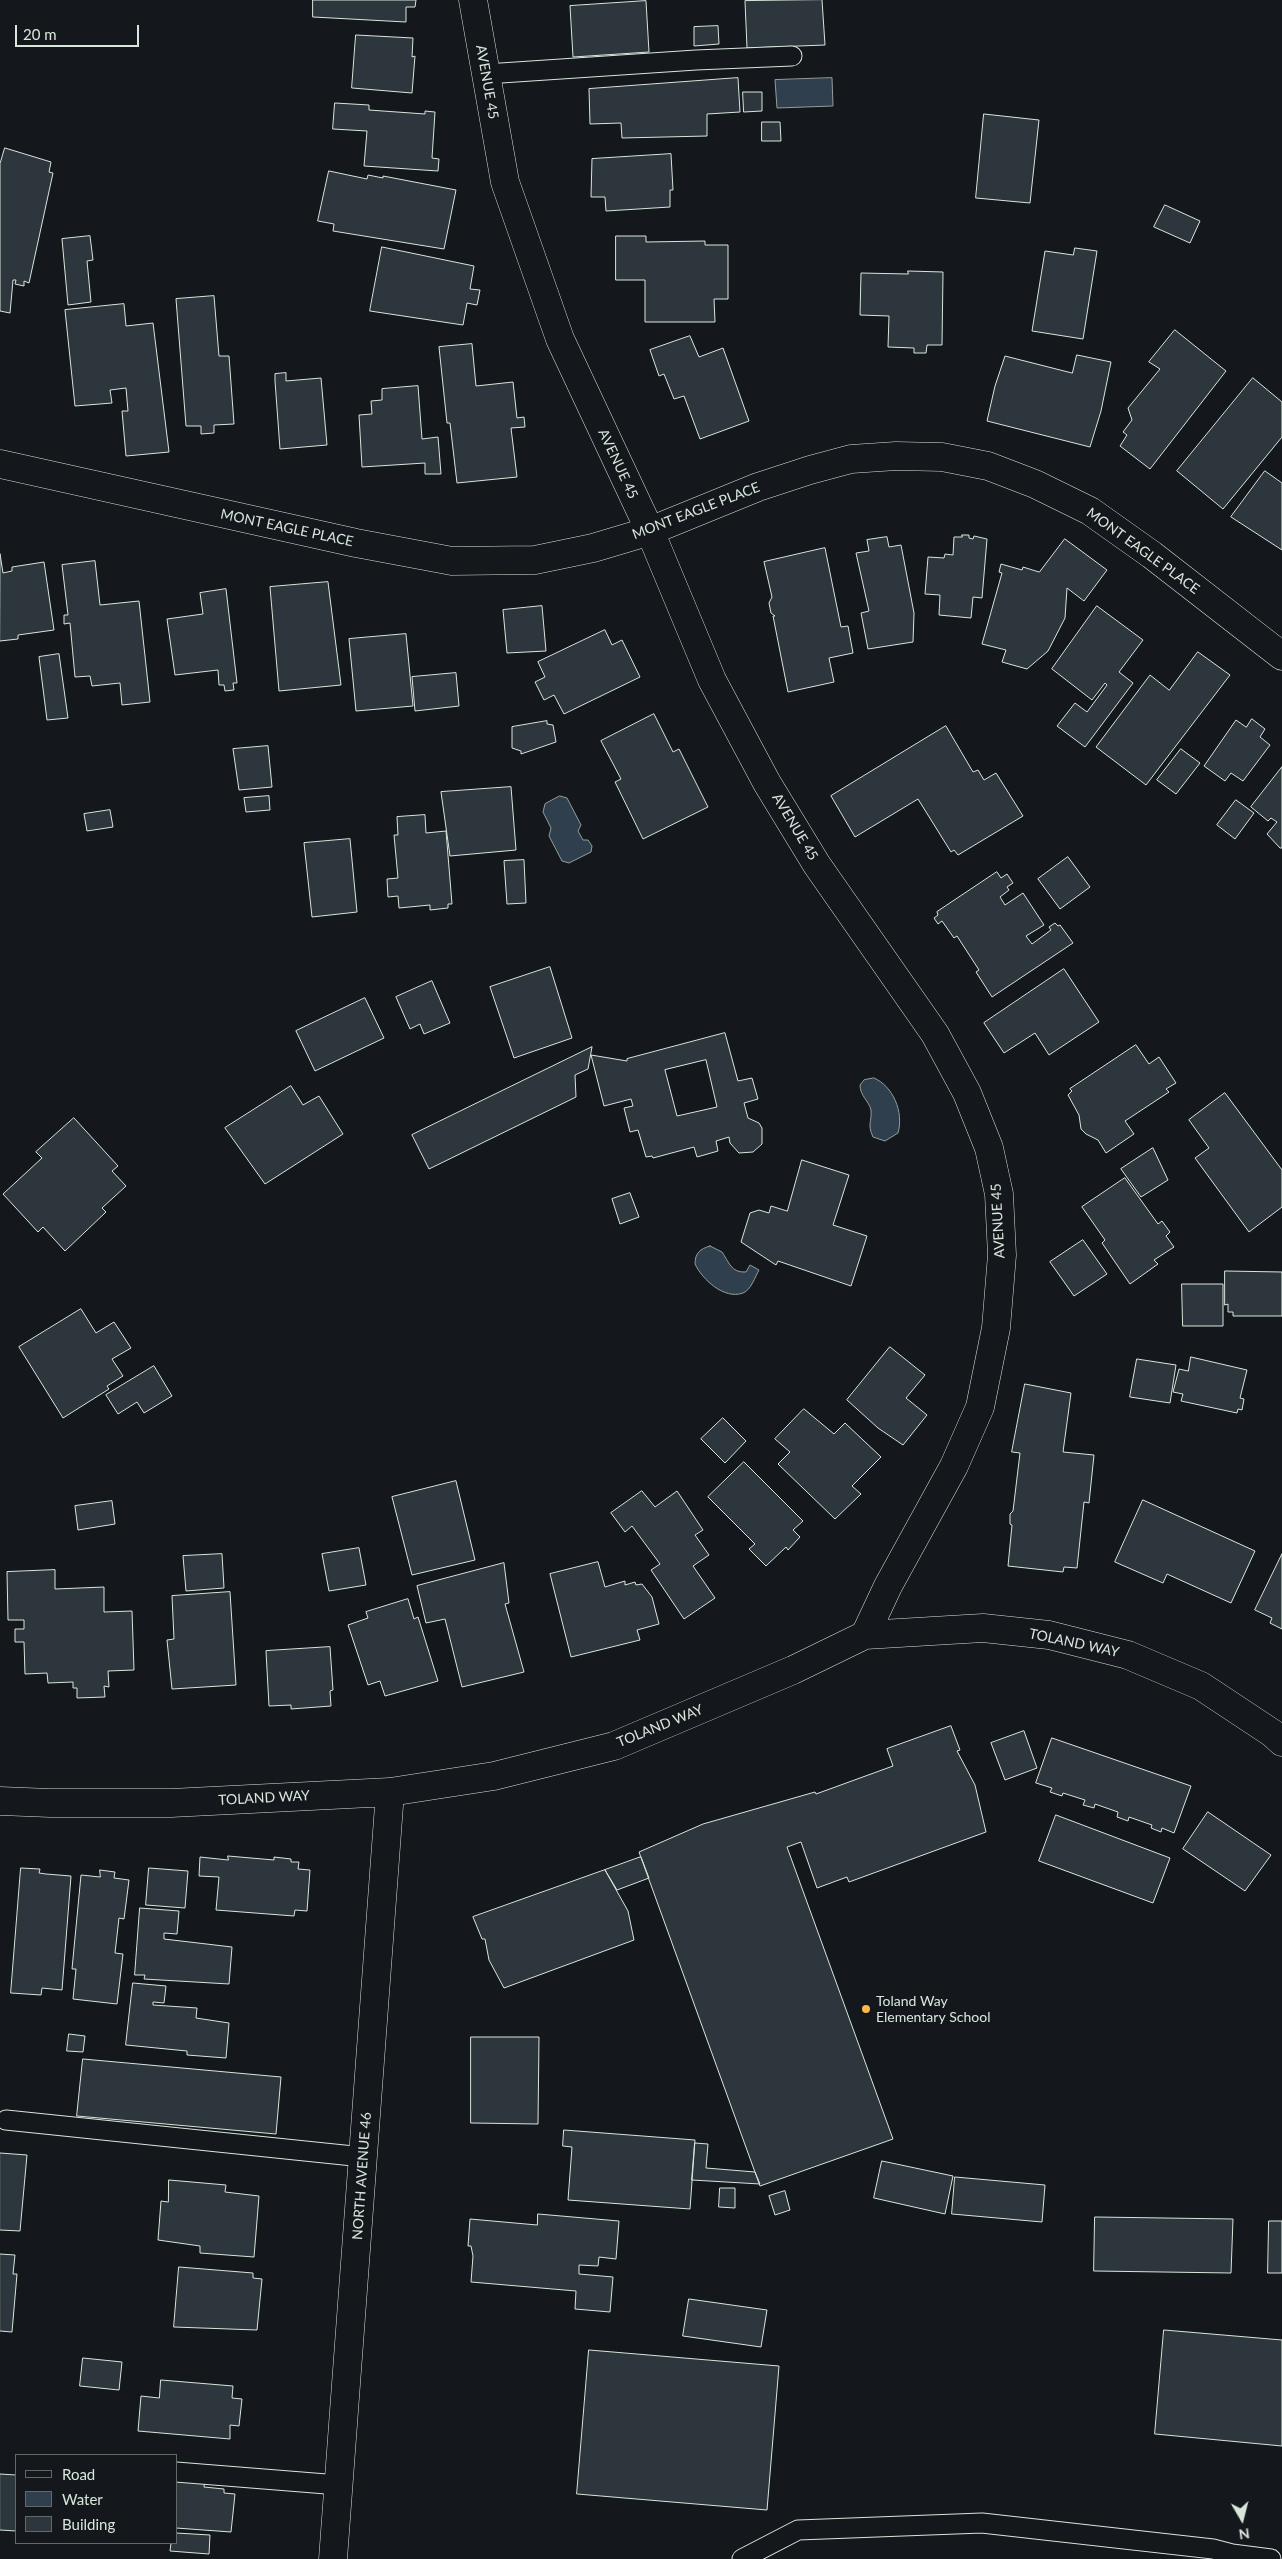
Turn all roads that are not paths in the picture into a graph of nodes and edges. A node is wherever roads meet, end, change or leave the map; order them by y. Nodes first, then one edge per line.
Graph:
1 (473, 0) edge
2 (792, 56) dead end
3 (486, 74) junction
4 (0, 464) edge
5 (650, 532) junction
6 (1282, 656) edge
7 (865, 1635) junction
8 (1282, 1742) edge
9 (390, 1792) junction
10 (0, 1801) edge
11 (6, 2120) dead end
12 (363, 2157) junction
13 (178, 2472) edge
14 (339, 2485) junction
15 (1233, 2557) edge
16 (333, 2559) edge
17 (742, 2559) edge
18 (1271, 2559) edge

1 - 3 street, AVENUE 45
2 - 3 lane
3 - 5 street, AVENUE 45
4 - 5 street, MONT EAGLE PLACE
5 - 6 street, MONT EAGLE PLACE
5 - 7 street, AVENUE 45
7 - 8 street, TOLAND WAY
7 - 9 street, TOLAND WAY
9 - 10 street, TOLAND WAY
9 - 12 street, NORTH AVENUE 46
11 - 12 lane
12 - 14 street, NORTH AVENUE 46
13 - 14 lane
14 - 16 street, NORTH AVENUE 46
15 - 17 lane
15 - 18 lane

